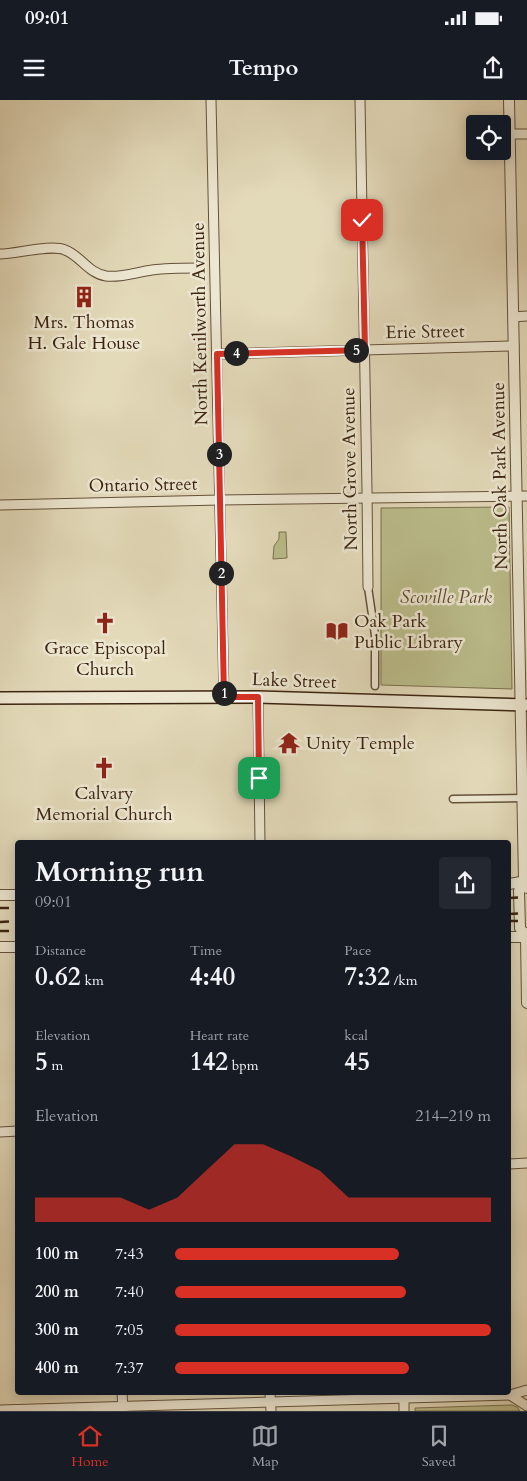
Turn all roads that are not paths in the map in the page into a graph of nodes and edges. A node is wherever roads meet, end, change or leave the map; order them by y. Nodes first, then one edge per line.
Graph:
1 (211, 100) edge
2 (360, 100) edge
3 (509, 100) edge
4 (509, 115) edge
5 (511, 134) edge
6 (527, 134) edge
7 (510, 160) edge
8 (0, 254) edge
9 (198, 268) dead end
10 (513, 316) junction
11 (527, 316) edge
12 (514, 346) junction
13 (365, 350) junction
14 (217, 354) junction
15 (522, 497) edge
16 (368, 498) junction
17 (220, 500) junction
18 (0, 505) edge
19 (368, 587) joint
20 (375, 686) dead end
21 (224, 697) junction
22 (258, 697) junction
23 (0, 698) edge
24 (524, 705) edge
25 (525, 798) edge
26 (453, 799) dead end
27 (260, 840) edge
28 (526, 883) edge
29 (511, 884) edge
30 (0, 895) edge
31 (15, 895) edge
32 (526, 935) edge
33 (511, 937) edge
34 (0, 947) edge
35 (15, 947) edge
36 (527, 1003) edge
37 (15, 1131) edge
38 (0, 1132) edge
39 (527, 1163) edge
40 (511, 1164) edge
41 (527, 1390) edge
42 (122, 1395) edge
43 (404, 1395) edge
44 (510, 1395) joint
45 (511, 1395) edge
46 (270, 1402) edge
47 (527, 1406) edge
48 (123, 1409) edge
49 (0, 1410) edge
50 (404, 1411) edge

1 - 14 street, North Kenilworth Avenue
2 - 13 street, North Grove Avenue
3 - 4 street, North Oak Park Avenue
5 - 6 street
7 - 10 street, North Oak Park Avenue
8 - 9 street
10 - 11 street
10 - 12 street, North Oak Park Avenue
12 - 13 street, Erie Street
12 - 15 street, North Oak Park Avenue
13 - 14 street, Erie Street
13 - 16 street, North Grove Avenue
14 - 17 street, North Kenilworth Avenue
15 - 16 street, Ontario Street
15 - 24 street, North Oak Park Avenue
16 - 17 street, Ontario Street
16 - 19 street, North Grove Avenue
17 - 18 street, Ontario Street
17 - 21 street, North Kenilworth Avenue
19 - 20 street, North Grove Avenue
21 - 22 main road, Lake Street
21 - 23 main road, Lake Street
22 - 24 main road, Lake Street
22 - 27 street
24 - 25 street, North Oak Park Avenue
25 - 26 street
25 - 28 street, North Oak Park Avenue
28 - 29 street
28 - 32 street, North Oak Park Avenue
30 - 31 street
32 - 33 street
32 - 36 street, North Oak Park Avenue
34 - 35 street
37 - 38 street
39 - 40 street
41 - 45 street
42 - 48 street
43 - 44 street
43 - 46 street
43 - 50 street
44 - 47 street
46 - 48 street
48 - 49 street

